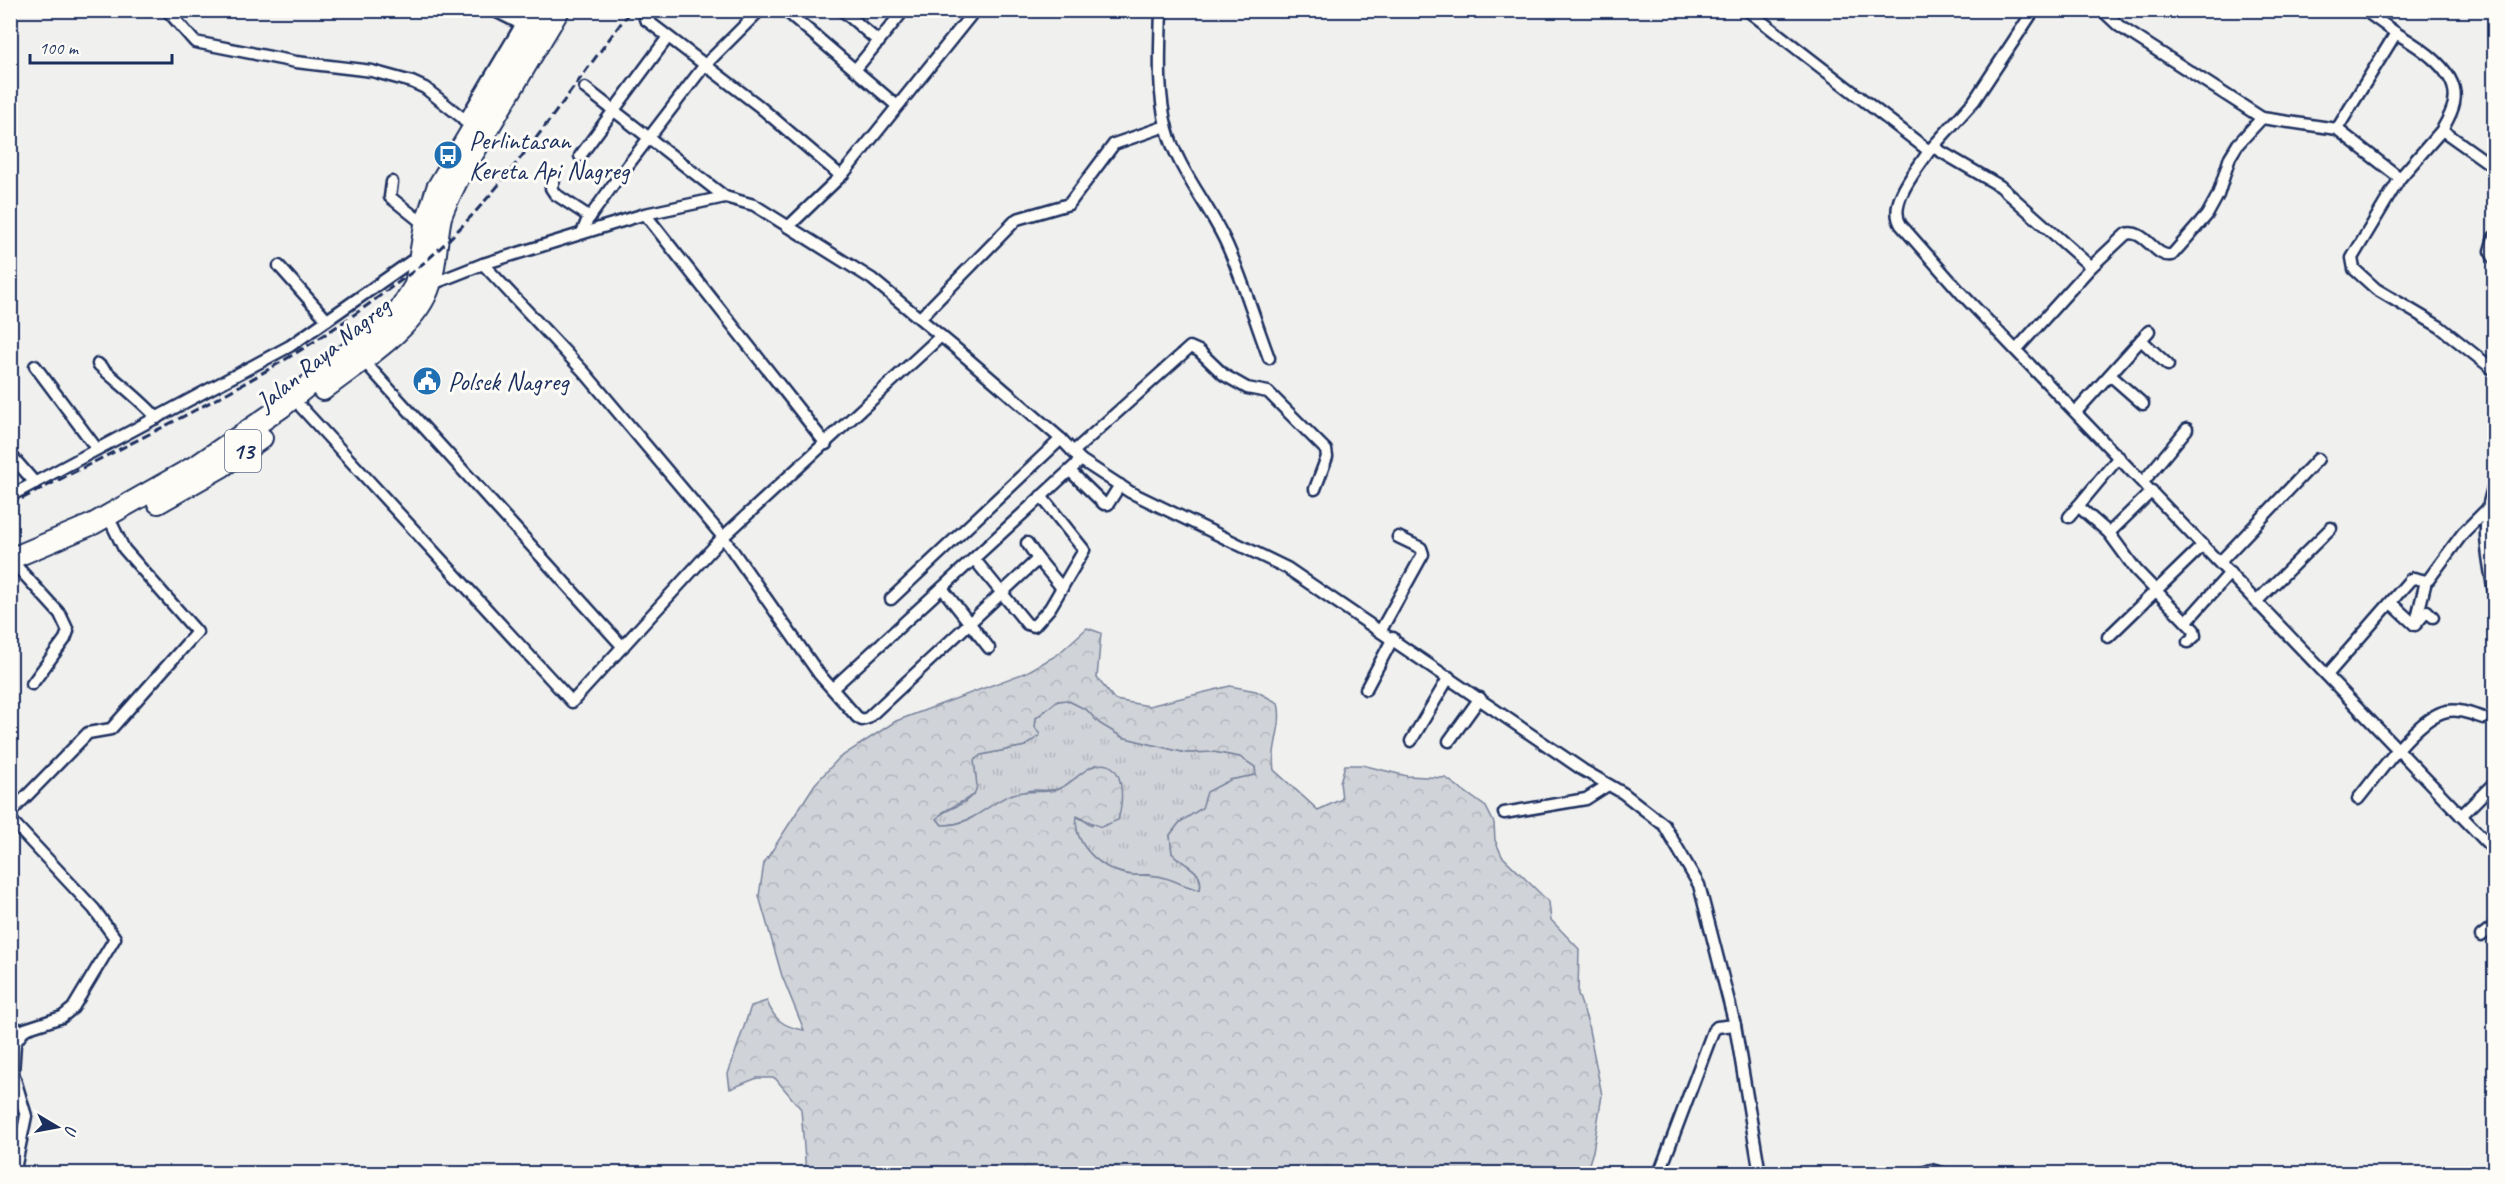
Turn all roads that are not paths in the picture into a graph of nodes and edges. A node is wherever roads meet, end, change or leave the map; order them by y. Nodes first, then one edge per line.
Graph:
1 (167, 10) edge
2 (493, 10) edge
3 (530, 10) edge
4 (544, 10) edge
5 (559, 10) edge
6 (760, 10) edge
7 (785, 10) edge
8 (842, 10) edge
9 (975, 10) edge
10 (1161, 10) edge
11 (1747, 10) edge
12 (2034, 10) edge
13 (2102, 10) edge
14 (2364, 10) edge
15 (900, 12) edge
16 (645, 19) dead end
17 (523, 25) junction
18 (2396, 33) junction
19 (668, 37) junction
20 (879, 42) junction
21 (704, 66) junction
22 (855, 70) junction
23 (585, 88) dead end
24 (896, 105) junction
25 (614, 110) junction
26 (2262, 118) junction
27 (469, 124) junction
28 (1166, 126) junction
29 (2337, 129) junction
30 (2442, 130) junction
31 (648, 138) junction
32 (1931, 149) junction
33 (580, 156) dead end
34 (2494, 167) edge
35 (841, 176) junction
36 (2400, 178) junction
37 (554, 181) dead end
38 (392, 183) dead end
39 (725, 197) junction
40 (645, 214) junction
41 (590, 217) junction
42 (424, 225) junction
43 (788, 227) junction
44 (582, 233) junction
45 (2494, 237) edge
46 (420, 255) junction
47 (2494, 258) edge
48 (483, 264) junction
49 (279, 266) dead end
50 (2091, 267) junction
51 (423, 285) junction
52 (920, 318) junction
53 (327, 320) junction
54 (2149, 331) dead end
55 (941, 336) junction
56 (2141, 340) junction
57 (2016, 350) junction
58 (1269, 358) dead end
59 (362, 359) junction
60 (98, 364) dead end
61 (2168, 365) dead end
62 (35, 366) dead end
63 (2494, 370) edge
64 (2110, 375) junction
65 (2143, 404) dead end
66 (301, 407) junction
67 (2076, 412) junction
68 (157, 418) junction
69 (2187, 429) dead end
70 (1060, 439) junction
71 (826, 444) junction
72 (98, 449) junction
73 (10, 454) edge
74 (1077, 456) junction
75 (2119, 457) junction
76 (2318, 459) dead end
77 (1070, 471) junction
78 (2143, 482) junction
79 (35, 483) junction
80 (1120, 484) junction
81 (2494, 484) edge
82 (1315, 489) dead end
83 (2152, 491) junction
84 (10, 496) edge
85 (1041, 496) junction
86 (2078, 506) junction
87 (2486, 510) junction
88 (2069, 517) dead end
89 (104, 520) junction
90 (2331, 528) dead end
91 (2109, 533) junction
92 (723, 537) junction
93 (1398, 537) dead end
94 (1027, 543) dead end
95 (2204, 545) junction
96 (10, 559) edge
97 (1038, 559) junction
98 (975, 560) junction
99 (2220, 562) junction
100 (2230, 573) junction
101 (2426, 581) junction
102 (942, 588) junction
103 (1062, 588) junction
104 (2158, 592) junction
105 (2494, 593) edge
106 (1002, 595) junction
107 (891, 599) dead end
108 (2257, 601) junction
109 (2391, 603) junction
110 (2433, 617) dead end
111 (2187, 621) junction
112 (971, 622) junction
113 (2415, 625) junction
114 (1381, 630) junction
115 (2108, 637) dead end
116 (1393, 638) junction
117 (2188, 642) dead end
118 (623, 648) junction
119 (989, 648) dead end
120 (2326, 675) junction
121 (1449, 677) junction
122 (32, 684) dead end
123 (833, 688) junction
124 (1366, 689) dead end
125 (1480, 698) junction
126 (2483, 718) dead end
127 (1411, 741) dead end
128 (1449, 741) dead end
129 (2400, 750) junction
130 (2494, 783) edge
131 (1608, 785) junction
132 (2358, 799) dead end
133 (10, 813) edge
134 (1504, 813) dead end
135 (2461, 816) junction
136 (10, 819) edge
137 (2494, 850) edge
138 (2494, 926) edge
139 (2481, 936) dead end
140 (10, 1024) edge
141 (1735, 1025) junction
142 (22, 1032) junction
143 (14, 1173) edge
144 (1659, 1173) edge
145 (1760, 1173) edge
146 (1920, 1173) edge
147 (1946, 1173) edge

1 - 27 street
2 - 17 street
3 - 17 street
4 - 27 highway, Jalan Raya Nagreg / 13
5 - 51 highway, Jalan Raya Nagreg / 13
6 - 21 street
7 - 22 street
8 - 20 street
9 - 24 street
10 - 28 street
11 - 32 street
12 - 32 street
13 - 26 street
14 - 18 street
15 - 20 street
16 - 19 street
17 - 27 street
18 - 29 street
18 - 30 street
19 - 21 street
19 - 25 street
20 - 22 street
21 - 31 street
21 - 35 street
22 - 24 street
23 - 25 street
24 - 35 street
25 - 31 street
25 - 33 street
26 - 29 street
26 - 50 street
27 - 42 highway, Jalan Raya Nagreg / 13
28 - 52 street
28 - 58 street
29 - 36 street
30 - 34 street
30 - 36 street
31 - 39 street
31 - 41 street
32 - 50 street
32 - 57 street
35 - 43 street
36 - 63 street
37 - 41 street
38 - 42 street
39 - 40 street
39 - 43 street
40 - 44 street
40 - 71 street
41 - 44 street
42 - 46 highway, Jalan Raya Nagreg / 13
43 - 52 street
44 - 48 street
45 - 47 street
46 - 51 highway, Jalan Raya Nagreg / 13
46 - 53 street
48 - 51 street
48 - 92 street
49 - 53 street
50 - 57 street
51 - 59 highway, Jalan Raya Nagreg / 13
51 - 89 highway, Jalan Raya Nagreg / 13
52 - 55 street
53 - 68 street
54 - 56 street
55 - 70 street
55 - 71 street
56 - 61 street
56 - 64 street
57 - 67 street
59 - 66 highway, Jalan Raya Nagreg / 13
59 - 118 street
60 - 68 street
62 - 72 street
64 - 65 street
64 - 67 street
66 - 89 highway, Jalan Raya Nagreg / 13
66 - 118 street
67 - 75 street
68 - 72 street
69 - 78 street
70 - 74 street
70 - 107 street
71 - 92 street
72 - 79 street
73 - 79 street
74 - 77 street
74 - 80 street
74 - 82 street
75 - 78 street
75 - 86 street
76 - 99 street
77 - 80 street
77 - 85 street
78 - 83 street
79 - 84 street
80 - 114 street
81 - 87 street
83 - 91 street
83 - 95 street
85 - 98 street
85 - 103 street
86 - 88 street
86 - 91 street
87 - 101 street
87 - 105 street
89 - 96 highway, Jalan Raya Nagreg / 13
89 - 133 street
90 - 108 street
91 - 104 street
92 - 118 street
92 - 123 street
93 - 114 street
94 - 97 street
95 - 99 street
95 - 104 street
96 - 122 street
97 - 103 street
97 - 106 street
98 - 102 street
98 - 106 street
99 - 100 street
100 - 108 street
100 - 111 street
101 - 109 street
101 - 113 street
102 - 112 street
102 - 123 street
103 - 106 street
104 - 111 street
104 - 115 street
106 - 112 street
108 - 120 street
109 - 113 street
109 - 120 street
110 - 113 street
111 - 117 street
112 - 119 street
112 - 123 street
114 - 116 street
116 - 121 street
116 - 124 street
120 - 129 street
121 - 125 street
121 - 127 street
125 - 128 street
125 - 131 street
126 - 129 street
129 - 132 street
129 - 135 street
130 - 135 street
131 - 134 street
131 - 141 street
135 - 137 street
136 - 142 street
138 - 139 street
140 - 142 street
141 - 144 street
141 - 145 street
142 - 143 street
146 - 147 street

